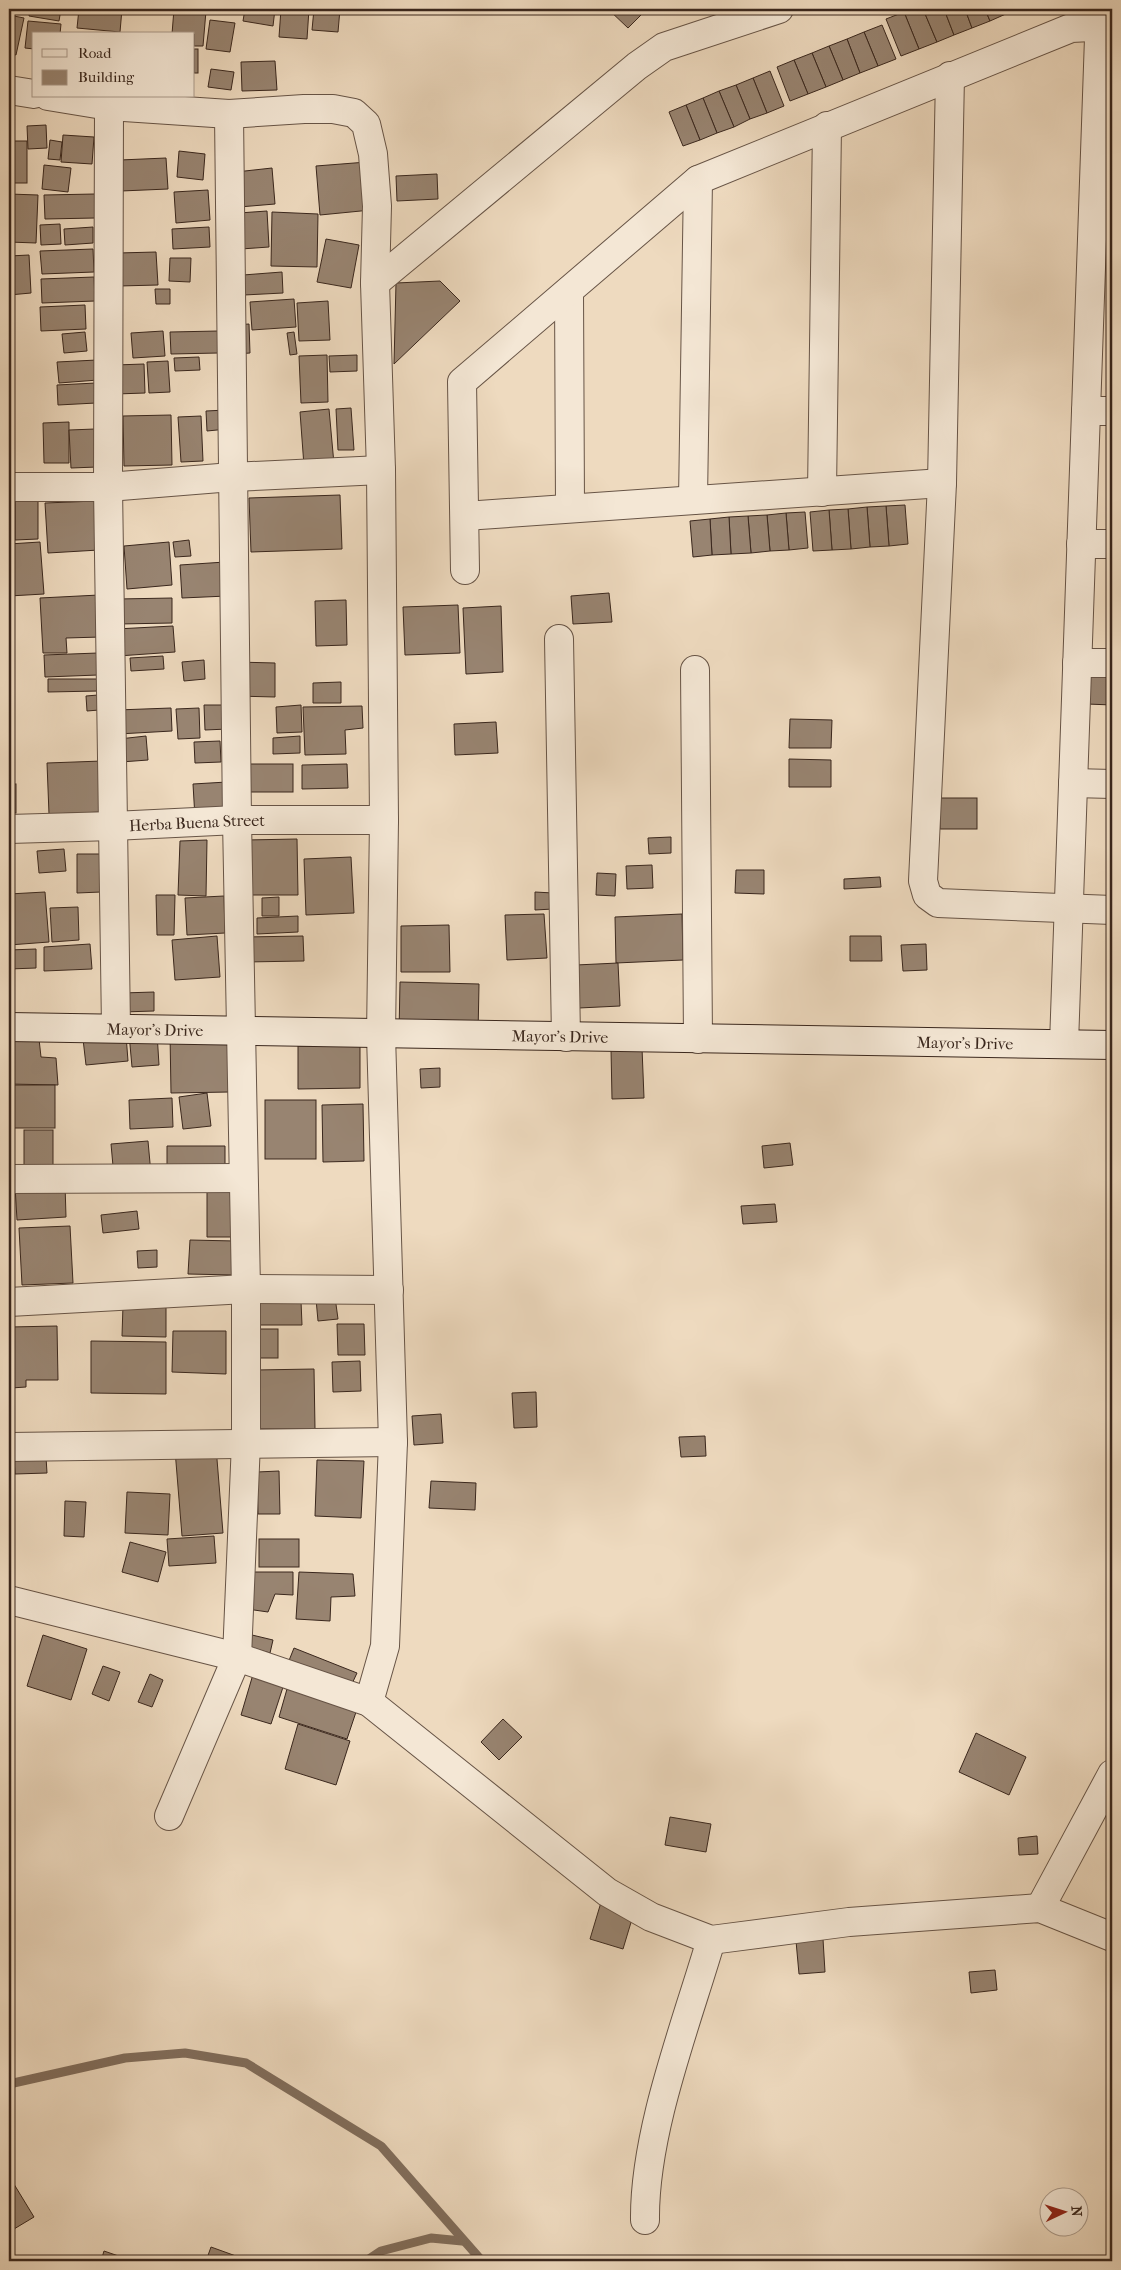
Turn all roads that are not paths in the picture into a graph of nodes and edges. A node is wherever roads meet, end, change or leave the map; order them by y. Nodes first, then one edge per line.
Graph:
1 (779, 9) edge
2 (1104, 20) edge
3 (950, 76) junction
4 (9, 90) edge
5 (32, 94) edge
6 (60, 98) edge
7 (109, 106) junction
8 (229, 114) junction
9 (827, 126) junction
10 (1104, 148) edge
11 (698, 180) junction
12 (1101, 275) edge
13 (375, 283) junction
14 (569, 291) junction
15 (1099, 411) edge
16 (381, 470) junction
17 (232, 477) junction
18 (942, 483) junction
19 (9, 487) edge
20 (108, 487) junction
21 (822, 492) junction
22 (693, 500) junction
23 (570, 508) junction
24 (465, 516) junction
25 (1081, 544) junction
26 (1112, 544) edge
27 (465, 570) dead end
28 (560, 639) dead end
29 (1077, 663) junction
30 (1112, 663) edge
31 (695, 670) dead end
32 (1073, 783) junction
33 (1112, 784) edge
34 (237, 820) junction
35 (384, 820) junction
36 (113, 826) junction
37 (9, 829) edge
38 (1069, 909) junction
39 (1112, 910) edge
40 (9, 1027) edge
41 (116, 1027) junction
42 (241, 1030) junction
43 (381, 1035) junction
44 (566, 1037) junction
45 (698, 1039) junction
46 (1064, 1044) junction
47 (1112, 1045) edge
48 (243, 1178) junction
49 (9, 1179) edge
50 (246, 1289) junction
51 (389, 1290) junction
52 (9, 1302) edge
53 (246, 1442) junction
54 (393, 1442) junction
55 (9, 1447) edge
56 (9, 1600) edge
57 (237, 1657) junction
58 (369, 1702) junction
59 (1112, 1774) edge
60 (169, 1816) dead end
61 (1040, 1908) junction
62 (1112, 1937) edge
63 (710, 1940) junction
64 (645, 2220) dead end

1 - 13 street
2 - 3 street
2 - 10 street
3 - 9 street
3 - 18 street
4 - 5 street
6 - 7 street
7 - 8 street
7 - 20 street
8 - 13 street
8 - 17 street
9 - 11 street
9 - 21 street
10 - 12 street
11 - 14 street
11 - 22 street
12 - 15 street
13 - 16 street
14 - 23 street
14 - 24 street
15 - 25 street
16 - 17 street
16 - 35 street
17 - 20 street
17 - 34 street
18 - 21 street
18 - 38 street
19 - 20 street
20 - 36 street
21 - 22 street
22 - 23 street
23 - 24 street
24 - 27 street
25 - 26 street
25 - 29 street
28 - 44 street
29 - 30 street
29 - 32 street
31 - 45 street
32 - 33 street
32 - 38 street
34 - 35 street, Herba Buena Street
34 - 36 street, Herba Buena Street
34 - 42 street
35 - 43 street
36 - 37 street, Herba Buena Street
36 - 41 street
38 - 39 street
38 - 46 street
40 - 41 street, Mayor's Drive
41 - 42 street, Mayor's Drive
42 - 43 street, Mayor's Drive
42 - 48 street
43 - 44 street, Mayor's Drive
43 - 51 street
44 - 45 street, Mayor's Drive
45 - 46 street, Mayor's Drive
46 - 47 street, Mayor's Drive
48 - 49 street
48 - 50 street
50 - 51 street
50 - 52 street
50 - 53 street
51 - 54 street
53 - 54 street
53 - 55 street
53 - 57 street
54 - 58 street
56 - 57 street
57 - 58 street
57 - 60 street
58 - 63 street
59 - 61 street
61 - 62 street
61 - 63 street
63 - 64 street

